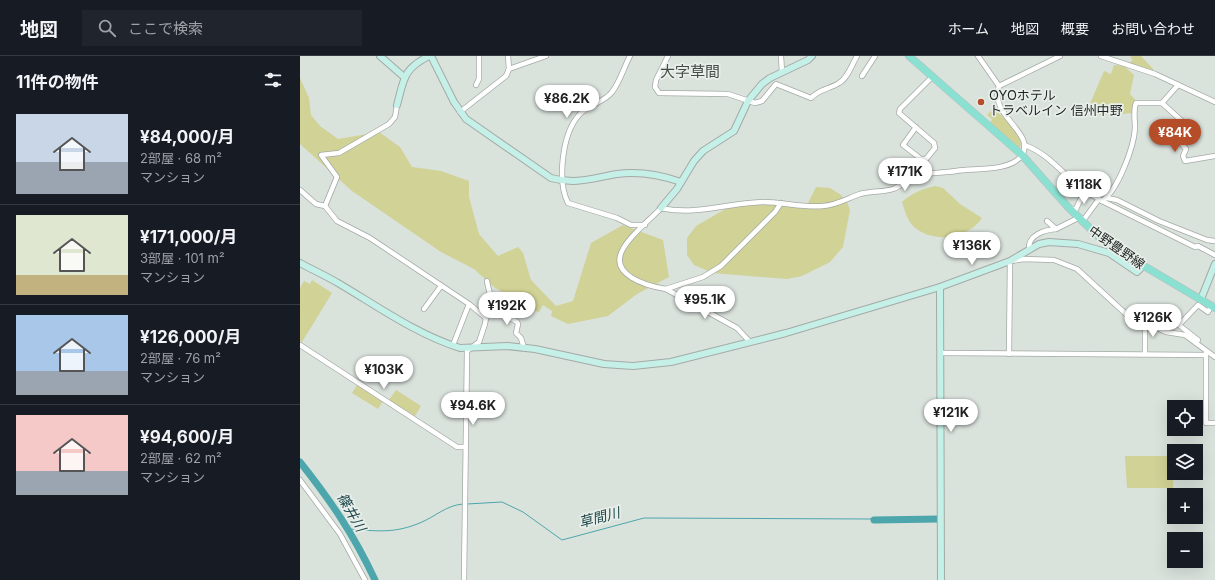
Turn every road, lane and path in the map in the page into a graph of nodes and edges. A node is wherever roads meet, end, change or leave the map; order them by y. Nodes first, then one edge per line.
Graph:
1 (380, 56) edge
2 (430, 56) edge
3 (479, 56) edge
4 (508, 56) edge
5 (546, 56) edge
6 (630, 56) edge
7 (668, 56) edge
8 (781, 56) edge
9 (812, 56) edge
10 (857, 56) edge
11 (874, 56) edge
12 (909, 56) edge
13 (978, 56) edge
14 (1060, 56) edge
15 (1101, 56) edge
16 (509, 69) junction
17 (782, 72) junction
18 (862, 76) dead end
19 (933, 76) junction
20 (404, 77) junction
21 (476, 85) dead end
22 (1178, 85) junction
23 (999, 86) junction
24 (748, 101) junction
25 (1215, 102) edge
26 (1162, 103) junction
27 (397, 105) joint
28 (460, 112) junction
29 (916, 128) junction
30 (1024, 146) junction
31 (1022, 155) junction
32 (1215, 156) edge
33 (563, 182) junction
34 (681, 182) junction
35 (300, 190) edge
36 (1085, 190) junction
37 (1103, 199) junction
38 (781, 203) junction
39 (325, 206) junction
40 (661, 208) junction
41 (1070, 209) junction
42 (1080, 220) junction
43 (1047, 221) dead end
44 (645, 225) junction
45 (1056, 229) junction
46 (1215, 241) edge
47 (1029, 249) junction
48 (1215, 255) edge
49 (1010, 261) junction
50 (300, 263) edge
51 (1215, 264) edge
52 (1143, 266) junction
53 (487, 281) dead end
54 (441, 286) junction
55 (940, 287) junction
56 (666, 289) junction
57 (1200, 298) junction
58 (468, 304) junction
59 (492, 304) junction
60 (1213, 307) edge
61 (424, 310) dead end
62 (486, 318) junction
63 (1144, 322) junction
64 (750, 342) junction
65 (1196, 343) junction
66 (300, 344) edge
67 (453, 345) junction
68 (469, 348) junction
69 (524, 348) junction
70 (941, 353) junction
71 (1206, 353) junction
72 (1009, 354) junction
73 (1145, 354) junction
74 (1215, 357) edge
75 (1215, 423) edge
76 (465, 447) junction
77 (300, 480) edge
78 (365, 580) edge
79 (464, 580) edge
80 (941, 580) edge

1 - 20 street
2 - 20 street
2 - 28 street
3 - 21 street
4 - 16 street
5 - 16 street
6 - 33 street
7 - 24 street
8 - 17 street
9 - 17 street
10 - 24 street
11 - 18 street
12 - 19 main road, 中野豊野線
13 - 23 street
14 - 23 street
15 - 22 street
16 - 28 street
17 - 24 street
19 - 29 street
19 - 31 main road, 中野豊野線
20 - 27 street
22 - 25 street
22 - 26 street
23 - 30 street
24 - 34 street
26 - 32 street
26 - 37 street
27 - 39 street
28 - 33 street
29 - 29 street
30 - 31 street
30 - 36 street
31 - 38 street
31 - 41 main road, 中野豊野線
33 - 34 street
33 - 44 street
34 - 40 street
35 - 39 street
36 - 37 street
36 - 41 street
37 - 42 street
37 - 46 street
37 - 48 street
38 - 40 street
38 - 56 street
39 - 54 street
40 - 44 street
41 - 42 main road, 中野豊野線
42 - 45 street
42 - 52 main road, 中野豊野線
43 - 45 street
44 - 56 street
45 - 47 street
47 - 49 street
47 - 52 street
49 - 55 street
49 - 63 street
49 - 72 street
50 - 67 street
51 - 57 street
52 - 57 main road, 中野豊野線
53 - 59 street
54 - 58 street
54 - 61 street
55 - 64 street
55 - 70 street
56 - 64 street
57 - 60 main road, 中野豊野線
58 - 62 street
58 - 67 street
59 - 62 street
59 - 69 street
60 - 65 street
62 - 68 street
63 - 65 street
63 - 73 street
64 - 69 street
65 - 71 street
66 - 76 street
67 - 68 street
68 - 69 street
68 - 76 street
70 - 72 street
70 - 80 street
71 - 73 street
71 - 74 street
71 - 75 street
72 - 73 street
76 - 79 street
77 - 78 street

